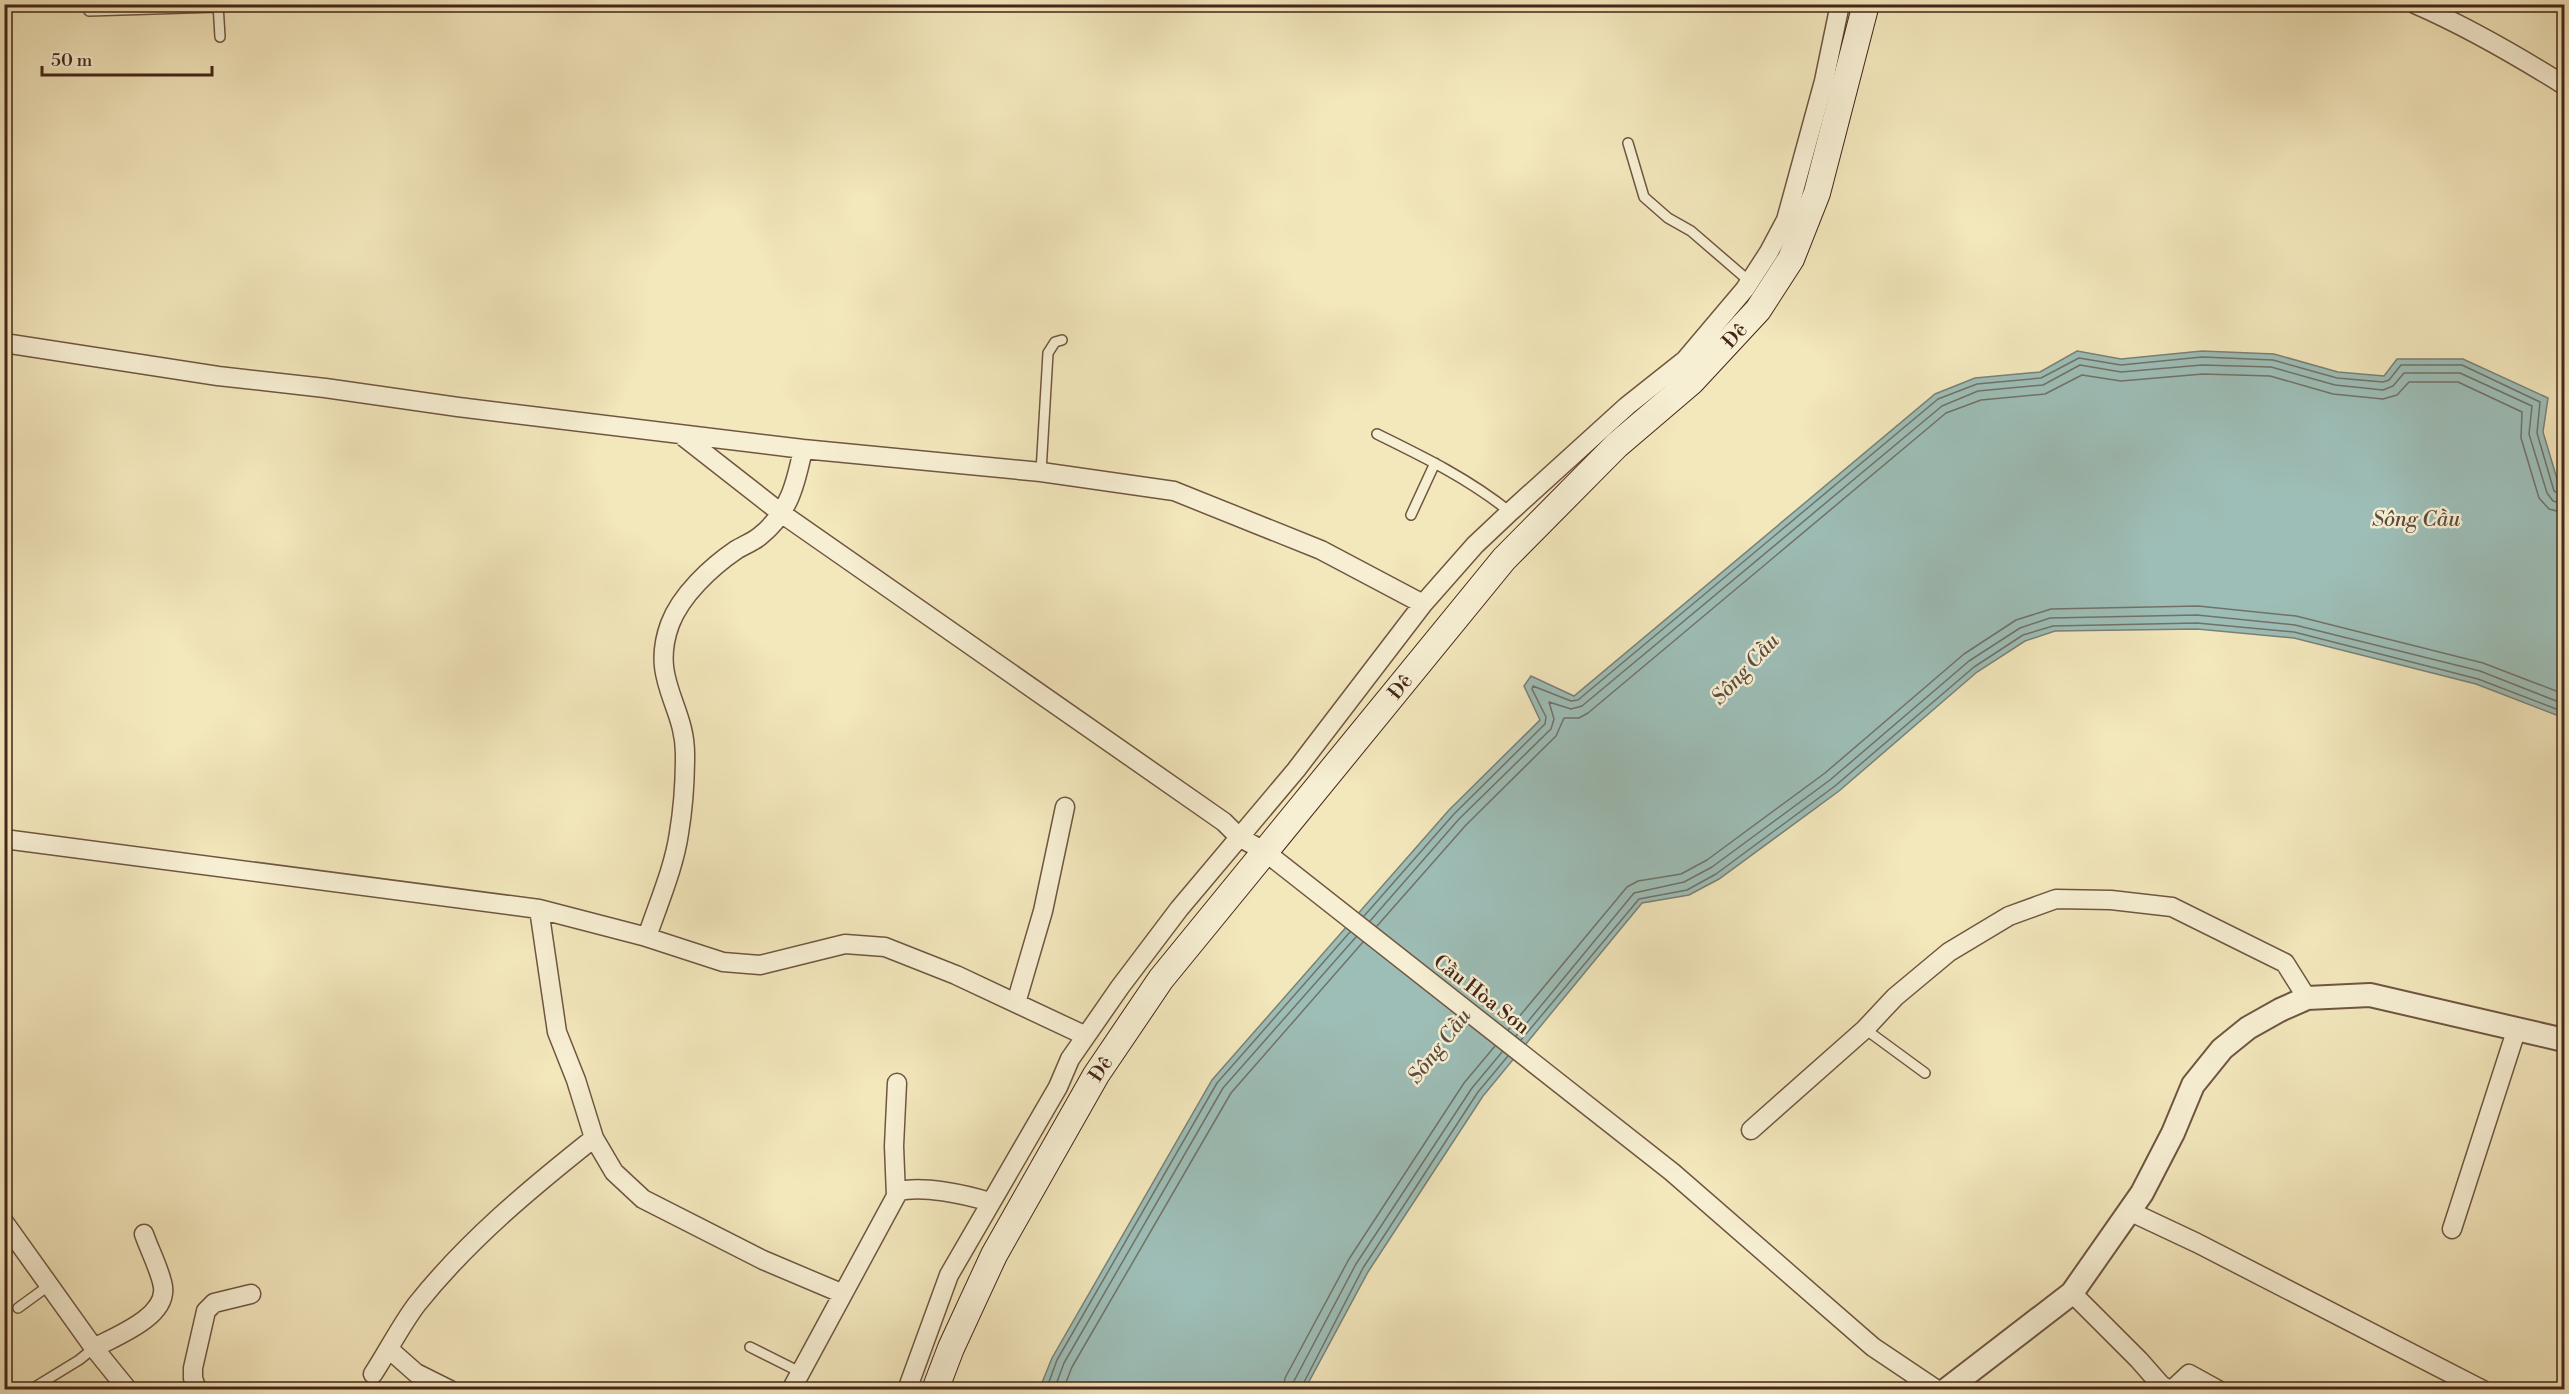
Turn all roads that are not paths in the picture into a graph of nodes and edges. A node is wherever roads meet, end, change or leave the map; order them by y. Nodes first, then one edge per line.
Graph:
1 (1840, 4) edge
2 (1866, 4) edge
3 (2415, 4) edge
4 (218, 5) edge
5 (89, 11) dead end
6 (220, 37) dead end
7 (2565, 85) edge
8 (1629, 144) dead end
9 (1749, 281) junction
10 (1062, 340) dead end
11 (4, 343) edge
12 (680, 434) junction
13 (1377, 434) dead end
14 (803, 449) junction
15 (1435, 463) junction
16 (1041, 472) junction
17 (1510, 512) junction
18 (781, 513) junction
19 (1411, 515) dead end
20 (1423, 604) junction
21 (1065, 807) dead end
22 (1239, 837) junction
23 (4, 839) edge
24 (1264, 851) junction
25 (539, 909) junction
26 (647, 937) junction
27 (2307, 998) junction
28 (1016, 1003) junction
29 (2517, 1028) junction
30 (1865, 1029) junction
31 (1086, 1036) junction
32 (2565, 1040) edge
33 (1925, 1073) dead end
34 (897, 1083) dead end
35 (1751, 1130) dead end
36 (594, 1138) junction
37 (897, 1192) junction
38 (990, 1202) junction
39 (2129, 1211) junction
40 (4, 1222) edge
41 (2452, 1228) dead end
42 (144, 1234) dead end
43 (51, 1284) junction
44 (842, 1293) junction
45 (2072, 1293) junction
46 (251, 1294) dead end
47 (18, 1308) dead end
48 (750, 1347) dead end
49 (94, 1348) junction
50 (390, 1350) junction
51 (800, 1371) junction
52 (373, 1374) dead end
53 (30, 1389) edge
54 (128, 1389) edge
55 (197, 1389) edge
56 (450, 1389) edge
57 (791, 1389) edge
58 (907, 1389) edge
59 (935, 1389) edge
60 (1937, 1389) edge
61 (1946, 1389) edge
62 (2171, 1389) edge
63 (2218, 1389) edge
64 (2483, 1389) edge

1 - 9 street
2 - 24 main road, Đê
3 - 7 street
4 - 5 lane
4 - 6 lane
8 - 9 lane
9 - 17 street
10 - 16 lane
11 - 12 street
12 - 14 street
12 - 18 street, Cầu Hòa Sơn
13 - 15 lane
14 - 16 street
14 - 18 street
15 - 17 lane
15 - 19 lane
16 - 20 street
17 - 20 street
18 - 22 street, Cầu Hòa Sơn
18 - 26 street
20 - 22 street
21 - 28 street
22 - 24 street, Cầu Hòa Sơn
22 - 31 street
23 - 25 street
24 - 59 main road, Đê
24 - 60 street, Cầu Hòa Sơn
25 - 26 street
25 - 36 street
26 - 28 street
27 - 29 street
27 - 30 street
27 - 39 street
28 - 31 street
29 - 32 street
29 - 41 street
30 - 33 lane
30 - 35 street
31 - 38 street
34 - 37 street
36 - 44 street
36 - 50 street
37 - 38 street
37 - 44 street
38 - 58 street
39 - 45 street
39 - 64 street
40 - 43 street
42 - 49 street
43 - 47 lane
43 - 49 street
44 - 51 street
45 - 61 street
45 - 62 street
46 - 55 street
48 - 51 lane
49 - 53 lane
49 - 54 street
50 - 52 street
50 - 56 street
51 - 57 street
62 - 63 street

